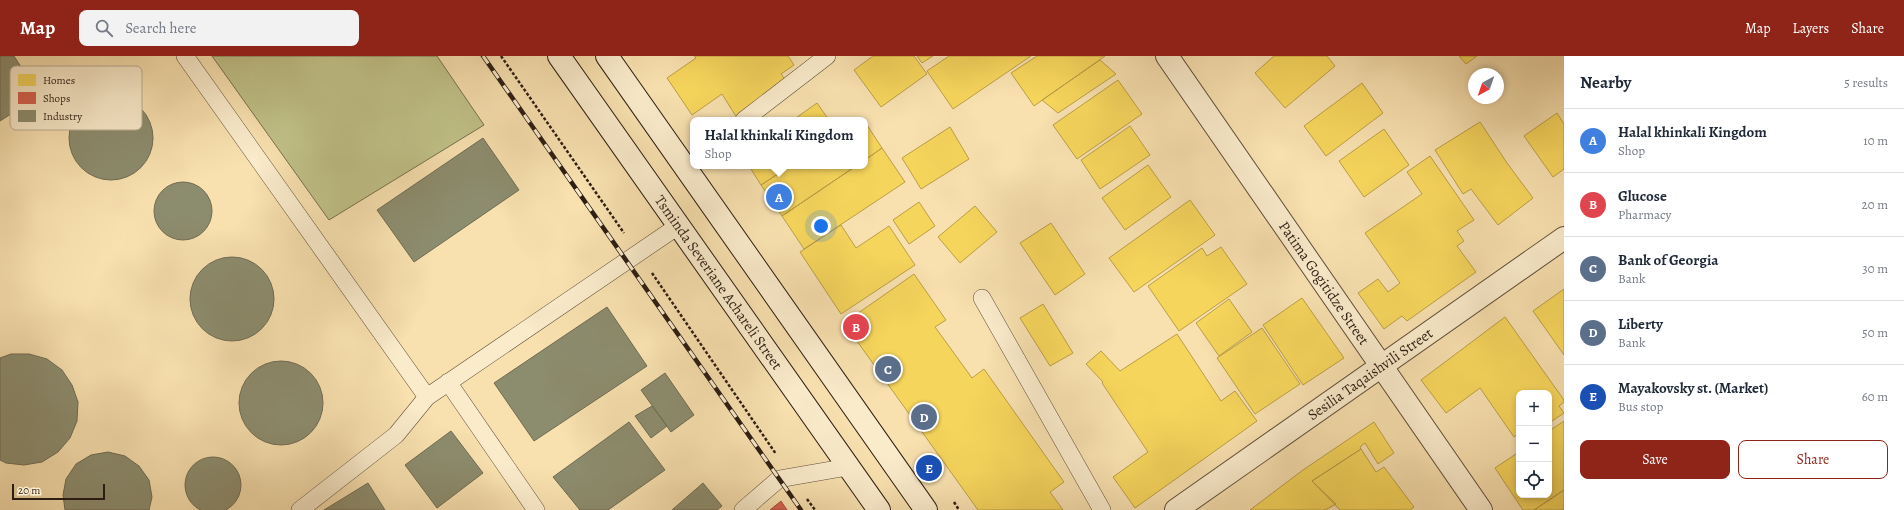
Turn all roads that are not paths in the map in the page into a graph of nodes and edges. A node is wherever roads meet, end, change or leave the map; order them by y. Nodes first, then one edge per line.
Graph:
1 (185, 56) edge
2 (558, 56) edge
3 (607, 56) edge
4 (827, 56) edge
5 (1166, 56) edge
6 (748, 117) edge
7 (689, 163) edge
8 (693, 169) edge
9 (678, 226) junction
10 (1564, 238) edge
11 (982, 298) dead end
12 (1381, 367) junction
13 (448, 382) junction
14 (427, 397) junction
15 (848, 467) junction
16 (300, 510) edge
17 (536, 510) edge
18 (743, 510) edge
19 (879, 510) edge
20 (926, 510) edge
21 (1102, 510) edge
22 (1176, 510) edge
23 (1481, 510) edge

1 - 14 lane
2 - 9 main road, Tsminda Severiane Achareli Street
3 - 7 main road
4 - 6 lane
5 - 12 main road, Patima Gogitidze Street
8 - 20 main road
9 - 13 lane
9 - 15 main road, Tsminda Severiane Achareli Street
10 - 12 main road, Sesilia Taqaishvili Street
11 - 21 lane
12 - 22 main road, Sesilia Taqaishvili Street
12 - 23 main road, Patima Gogitidze Street
13 - 14 lane
13 - 17 lane
14 - 16 lane
15 - 18 lane
15 - 19 main road, Tsminda Severiane Achareli Street

